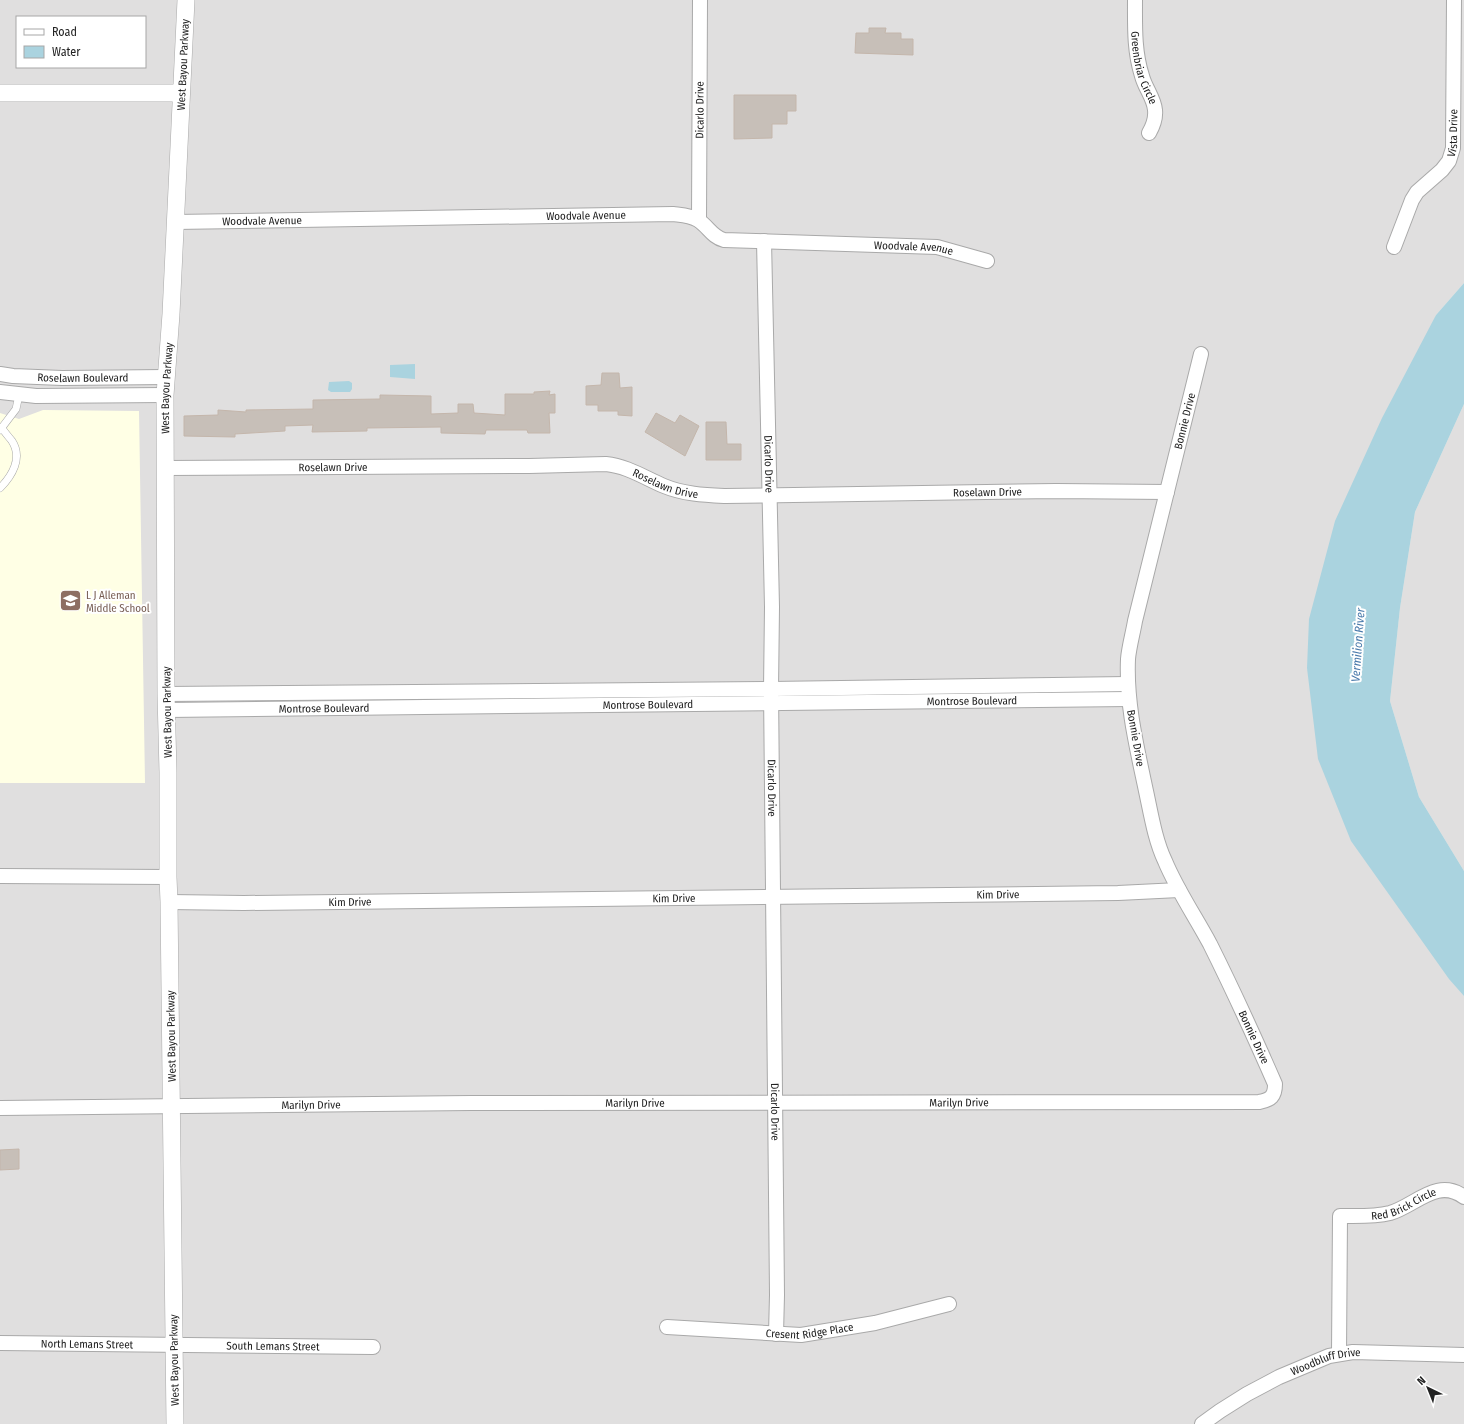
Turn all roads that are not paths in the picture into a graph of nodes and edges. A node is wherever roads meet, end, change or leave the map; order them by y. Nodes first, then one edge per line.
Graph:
1 (186, 0) edge
2 (700, 0) edge
3 (1135, 0) edge
4 (1454, 0) edge
5 (0, 93) edge
6 (181, 93) junction
7 (1149, 134) dead end
8 (699, 220) junction
9 (175, 222) junction
10 (764, 241) junction
11 (1394, 247) dead end
12 (987, 261) dead end
13 (1201, 354) dead end
14 (7, 375) edge
15 (166, 377) junction
16 (10, 394) edge
17 (165, 395) junction
18 (1, 429) edge
19 (166, 468) junction
20 (0, 488) edge
21 (1167, 492) junction
22 (769, 495) junction
23 (1128, 684) junction
24 (771, 696) junction
25 (1129, 699) junction
26 (166, 702) junction
27 (0, 876) edge
28 (168, 877) junction
29 (1179, 890) junction
30 (773, 897) junction
31 (170, 902) junction
32 (1270, 1099) joint
33 (775, 1103) junction
34 (171, 1106) junction
35 (0, 1108) edge
36 (1464, 1197) edge
37 (949, 1304) dead end
38 (667, 1327) dead end
39 (776, 1334) junction
40 (0, 1344) edge
41 (174, 1345) junction
42 (373, 1347) dead end
43 (1339, 1354) junction
44 (1464, 1355) edge
45 (175, 1424) edge
46 (1202, 1424) edge

1 - 6 street, West Bayou Parkway
2 - 8 street, Dicarlo Drive
3 - 7 street, Greenbriar Circle
4 - 11 street, Vista Drive
5 - 6 street
6 - 9 street, West Bayou Parkway
8 - 9 street, Woodvale Avenue
8 - 10 street, Woodvale Avenue
9 - 15 street, West Bayou Parkway
10 - 12 street, Woodvale Avenue
10 - 22 street, Dicarlo Drive
13 - 21 street, Bonnie Drive
14 - 15 street, Roselawn Boulevard
14 - 16 street
15 - 17 street, West Bayou Parkway
16 - 17 street, Roselawn Boulevard
16 - 18 lane
17 - 19 street, West Bayou Parkway
18 - 20 lane
19 - 22 street, Roselawn Drive
19 - 26 street, West Bayou Parkway
21 - 22 street, Roselawn Drive
21 - 23 street, Bonnie Drive
22 - 24 street, Dicarlo Drive
23 - 24 street, Montrose Boulevard
23 - 25 street, Bonnie Drive
24 - 25 street, Montrose Boulevard
24 - 26 street, Montrose Boulevard
24 - 30 street, Dicarlo Drive
25 - 29 street, Bonnie Drive
26 - 28 street, West Bayou Parkway
27 - 28 street
28 - 31 street, West Bayou Parkway
29 - 30 street, Kim Drive
29 - 32 street, Bonnie Drive
30 - 31 street, Kim Drive
30 - 33 street, Dicarlo Drive
31 - 34 street, West Bayou Parkway
32 - 33 street, Marilyn Drive
33 - 34 street, Marilyn Drive
33 - 39 street, Dicarlo Drive
34 - 35 street, Marilyn Drive
34 - 41 street, West Bayou Parkway
36 - 43 street, Red Brick Circle
37 - 39 street, Cresent Ridge Place
38 - 39 street, Cresent Ridge Place
40 - 41 street, North Lemans Street
41 - 42 street, South Lemans Street
41 - 45 street, West Bayou Parkway
43 - 44 street, Woodbluff Drive
43 - 46 street, Woodbluff Drive

